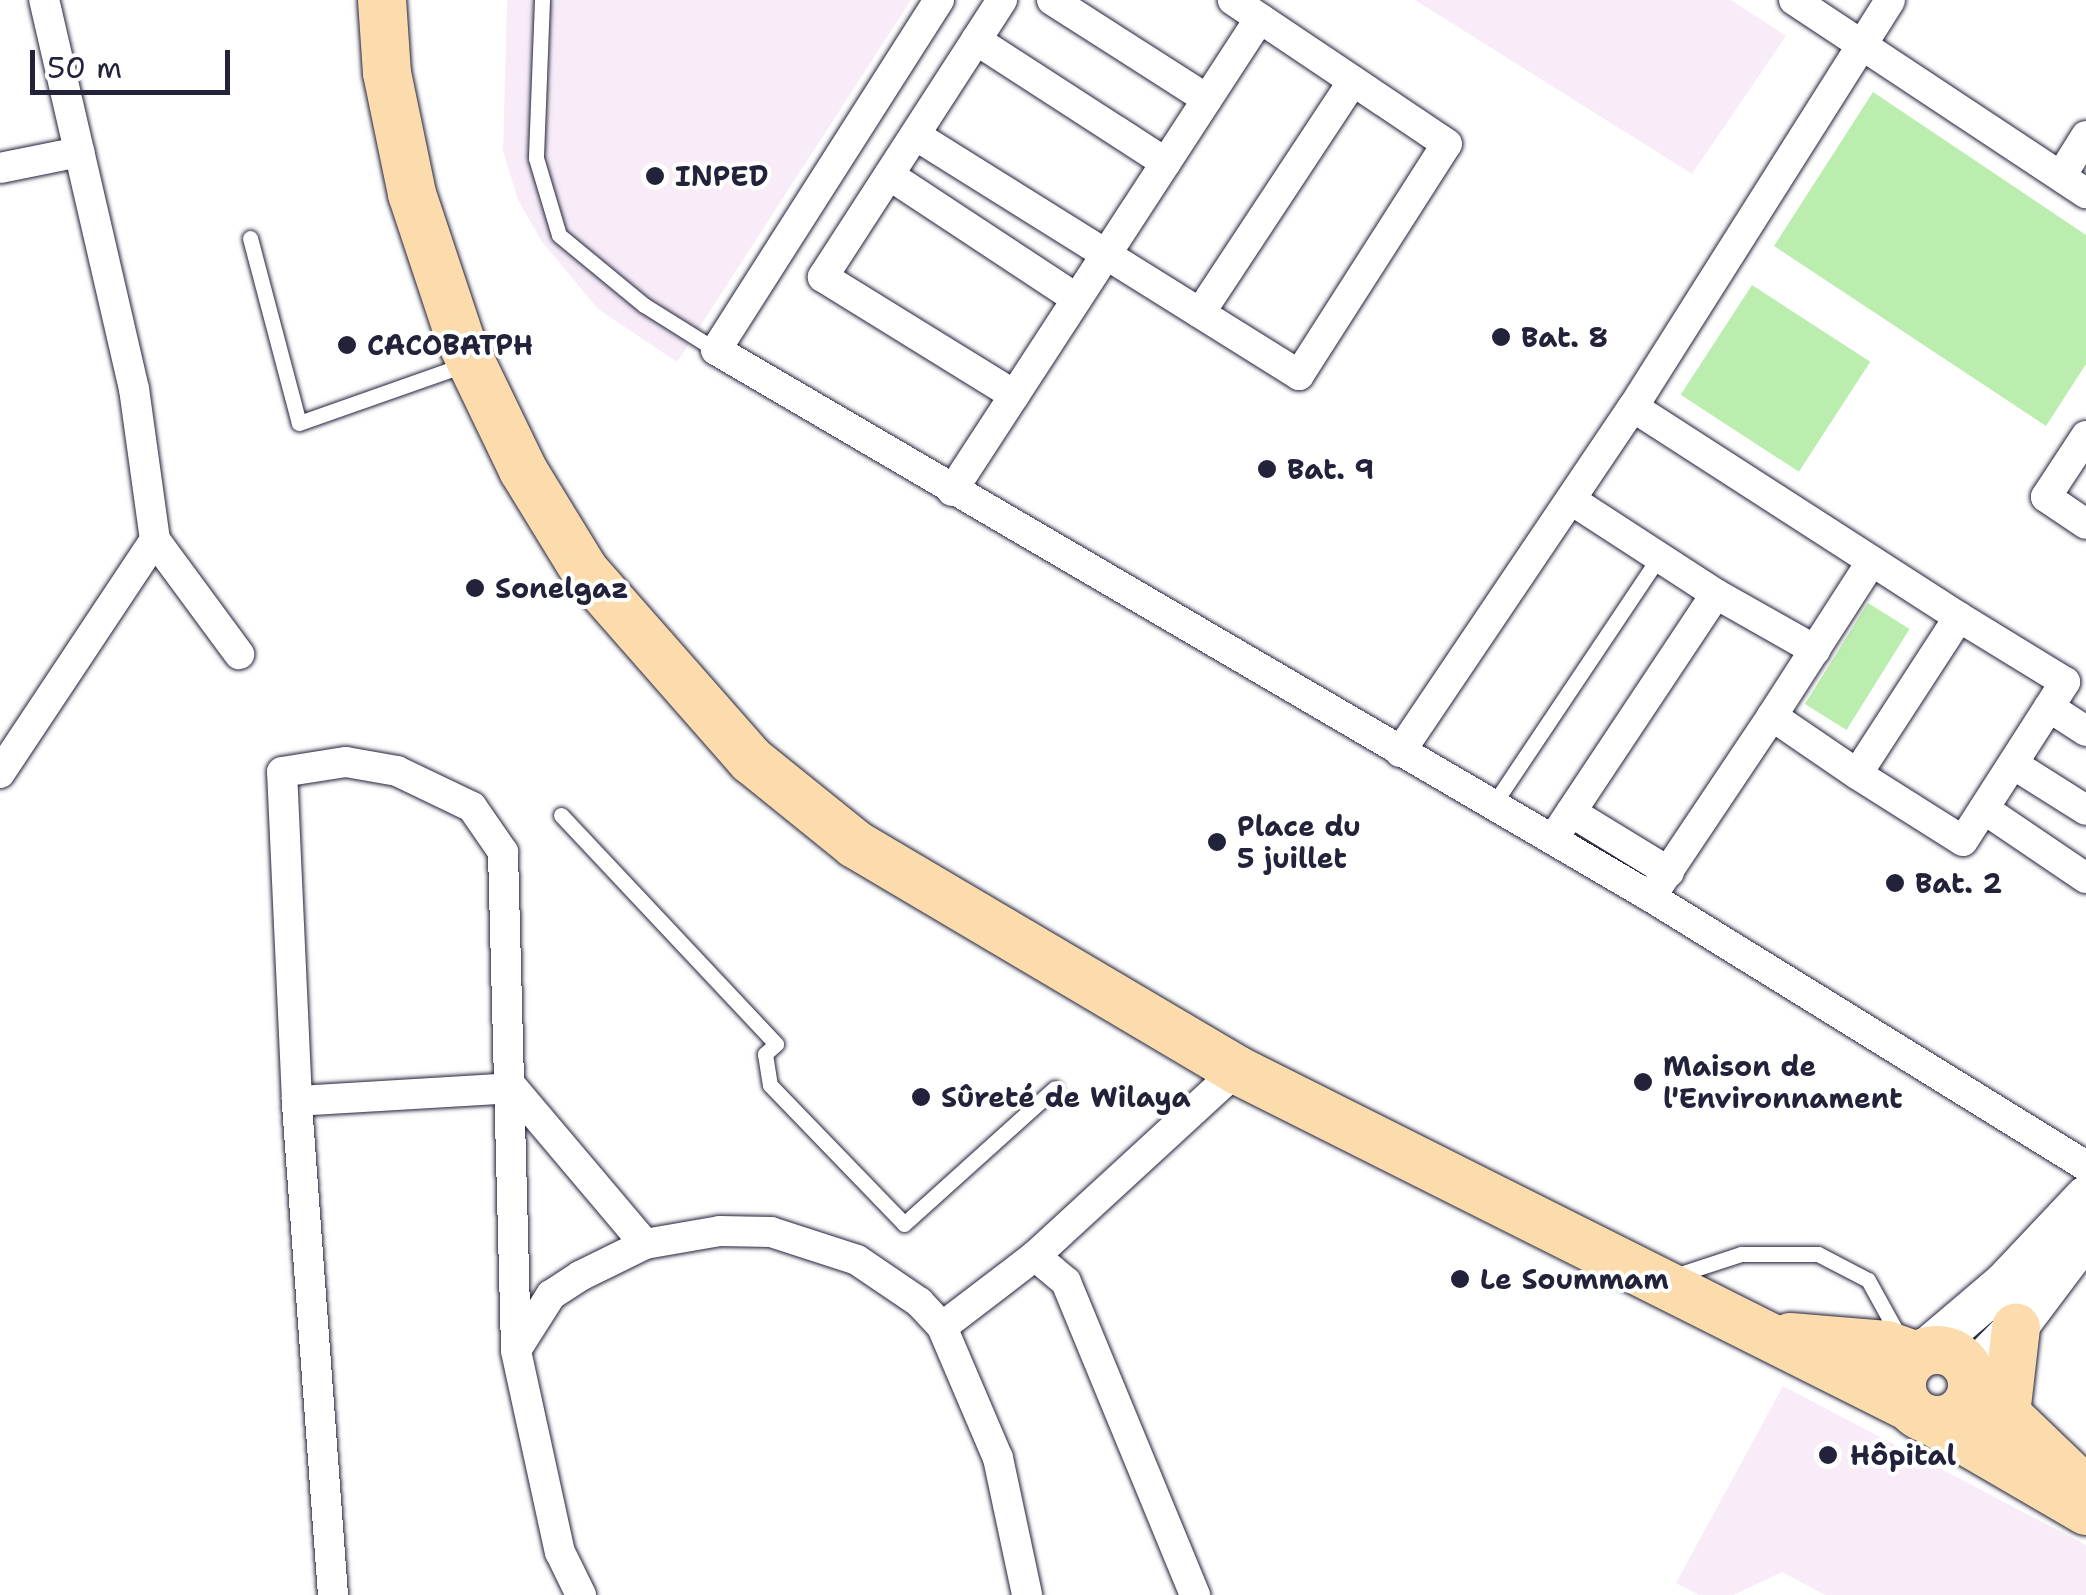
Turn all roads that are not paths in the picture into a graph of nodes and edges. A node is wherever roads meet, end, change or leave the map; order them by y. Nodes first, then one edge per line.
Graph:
1 (44, 0) edge
2 (382, 0) edge
3 (542, 0) edge
4 (939, 0) edge
5 (1002, 0) edge
6 (1052, 0) edge
7 (1233, 0) edge
8 (1794, 0) edge
9 (1890, 0) edge
10 (1260, 18) junction
11 (976, 40) junction
12 (1861, 44) junction
13 (1353, 81) junction
14 (1207, 99) junction
15 (915, 135) junction
16 (2086, 136) edge
17 (79, 152) junction
18 (1166, 163) junction
19 (0, 168) edge
20 (889, 175) junction
21 (2073, 185) edge
22 (250, 238) dead end
23 (1106, 254) junction
24 (1077, 300) junction
25 (1200, 313) junction
26 (716, 350) junction
27 (471, 363) junction
28 (1014, 396) junction
29 (1633, 406) junction
30 (2086, 436) edge
31 (952, 492) junction
32 (1571, 500) junction
33 (2086, 524) edge
34 (155, 540) junction
35 (1658, 556) junction
36 (1872, 560) junction
37 (1716, 594) junction
38 (1960, 617) junction
39 (1815, 650) junction
40 (239, 654) dead end
41 (2049, 707) junction
42 (1772, 716) junction
43 (2086, 731) edge
44 (1400, 752) junction
45 (2013, 764) junction
46 (0, 773) edge
47 (1857, 774) junction
48 (1493, 805) junction
49 (1984, 809) junction
50 (2086, 810) edge
51 (1571, 812) junction
52 (561, 815) dead end
53 (1553, 839) junction
54 (1669, 872) junction
55 (2086, 878) edge
56 (1652, 898) junction
57 (1237, 1070) junction
58 (512, 1088) junction
59 (1055, 1088) dead end
60 (297, 1102) junction
61 (2086, 1166) edge
62 (2086, 1197) edge
63 (2086, 1235) edge
64 (645, 1244) junction
65 (1036, 1256) junction
66 (1660, 1281) junction
67 (942, 1326) junction
68 (2016, 1328) junction
69 (1766, 1336) junction
70 (516, 1351) junction
71 (1916, 1353) junction
72 (1971, 1378) junction
73 (1919, 1413) junction
74 (2006, 1414) junction
75 (2086, 1487) edge
76 (2086, 1511) edge
77 (333, 1595) edge
78 (581, 1595) edge
79 (1027, 1595) edge
80 (1195, 1595) edge

1 - 17 street
2 - 27 main road
3 - 26 lane
4 - 26 street
5 - 11 street
6 - 14 street
7 - 10 street
8 - 12 street
9 - 12 street
10 - 13 street
10 - 14 street
11 - 15 street
11 - 18 street
12 - 21 street
12 - 29 street
13 - 25 street
13 - 25 street
14 - 18 street
15 - 20 street
15 - 23 street
16 - 21 street
17 - 19 street
17 - 34 street
18 - 23 street
20 - 24 street
20 - 28 street
22 - 27 lane
23 - 24 street
23 - 25 street
24 - 28 street
26 - 31 street
27 - 57 main road
28 - 31 street
29 - 32 street
29 - 36 street
30 - 33 street
31 - 44 street
32 - 35 street
32 - 44 street
34 - 40 street
34 - 46 street
35 - 37 street
35 - 48 lane
36 - 38 street
36 - 39 street
37 - 39 street
37 - 51 street
38 - 41 street
38 - 47 street
39 - 42 street
41 - 43 street
41 - 45 street
42 - 47 street
42 - 54 street
44 - 48 street
45 - 49 street
45 - 50 street
47 - 49 street
48 - 53 street
49 - 55 street
51 - 53 street
51 - 54 street
52 - 59 lane
53 - 56 street
54 - 56 street
56 - 61 street
57 - 65 street
57 - 66 main road
58 - 60 street
58 - 60 street
58 - 64 street
58 - 70 street
60 - 77 street
62 - 71 main road
63 - 68 main road
64 - 67 street
64 - 70 street
65 - 67 street
65 - 80 street
66 - 69 main road
66 - 71 lane
67 - 79 street
68 - 72 main road
68 - 74 main road
69 - 71 main road
69 - 73 main road
70 - 78 street
71 - 72 main road
71 - 73 main road
72 - 73 main road
72 - 74 main road
73 - 76 main road
74 - 75 main road

